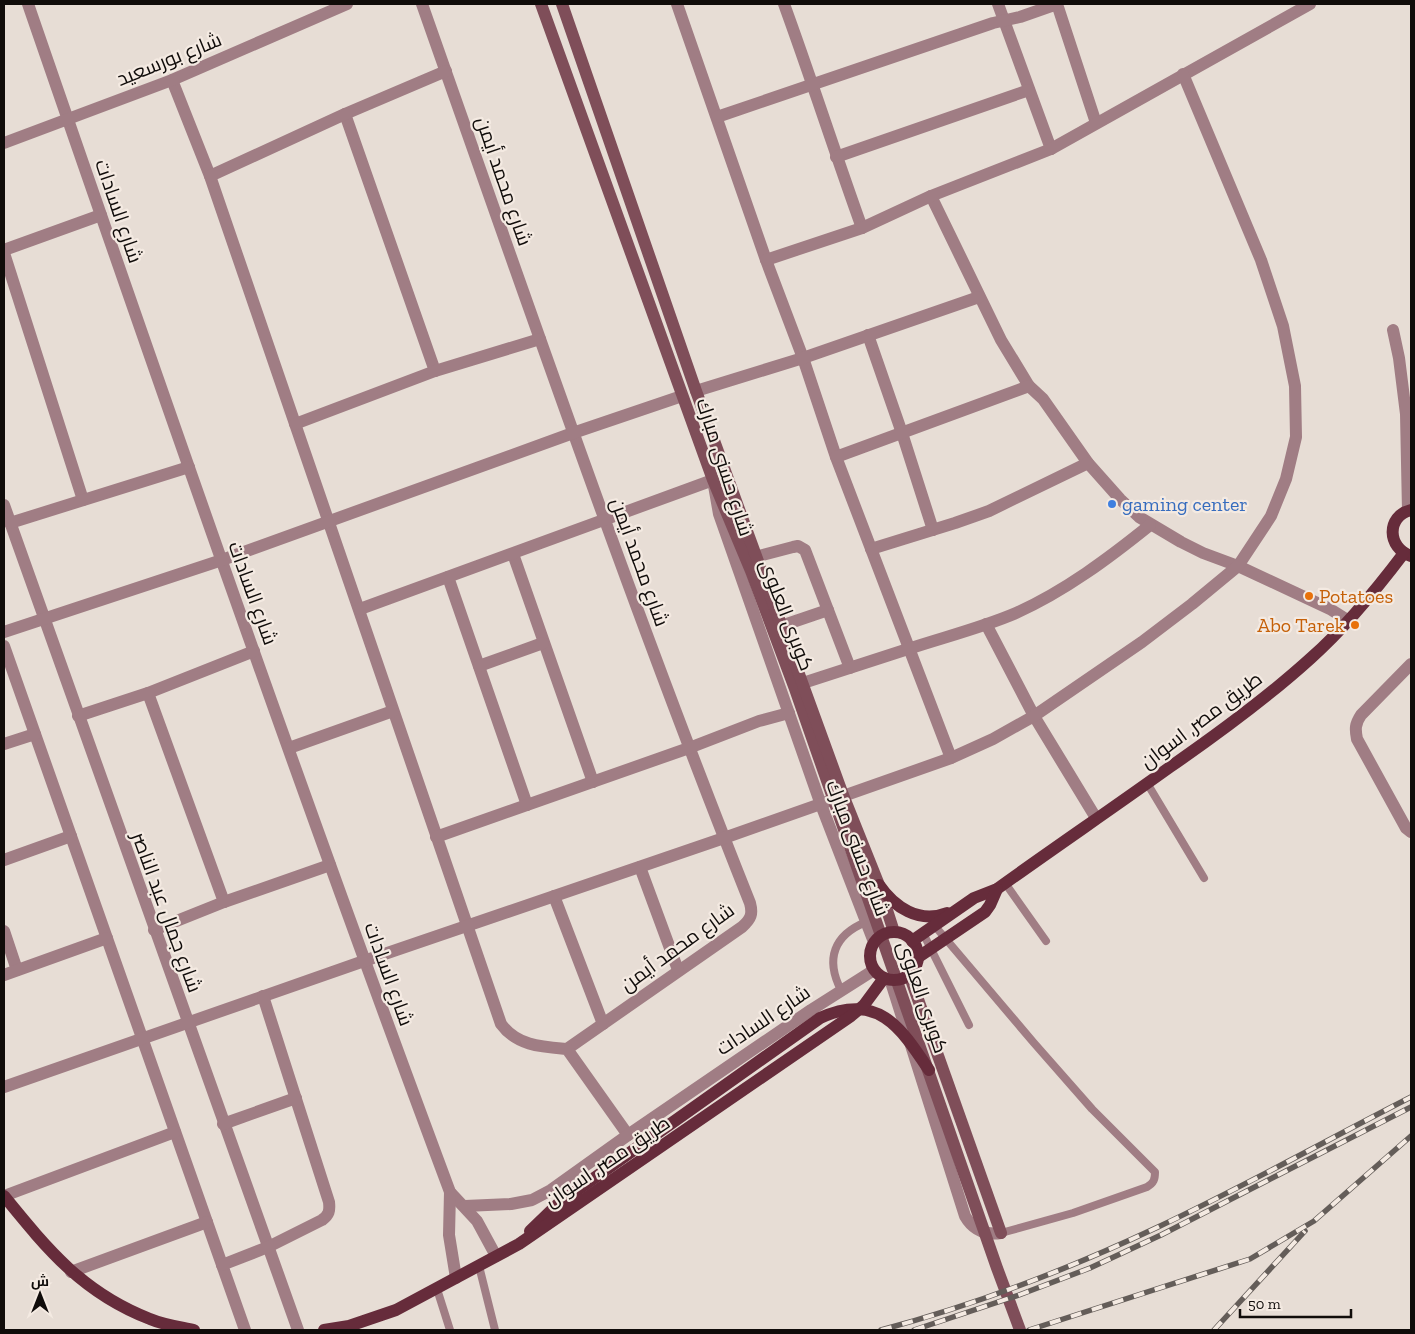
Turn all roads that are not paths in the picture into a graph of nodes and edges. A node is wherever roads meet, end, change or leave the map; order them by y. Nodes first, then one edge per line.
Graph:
1 (28, 4) edge
2 (347, 4) edge
3 (422, 4) edge
4 (541, 4) edge
5 (562, 4) edge
6 (677, 4) edge
7 (784, 4) edge
8 (998, 4) edge
9 (1057, 4) edge
10 (1310, 4) edge
11 (1004, 20) junction
12 (446, 71) junction
13 (1183, 74) junction
14 (172, 80) junction
15 (814, 85) junction
16 (1029, 90) junction
17 (345, 114) junction
18 (716, 117) junction
19 (68, 120) junction
20 (1096, 124) junction
21 (4, 143) edge
22 (1051, 149) junction
23 (836, 157) junction
24 (210, 176) junction
25 (931, 196) junction
26 (101, 215) junction
27 (862, 228) junction
28 (4, 252) edge
29 (766, 260) junction
30 (980, 297) junction
31 (1393, 330) dead end
32 (868, 336) junction
33 (540, 339) junction
34 (803, 358) junction
35 (435, 371) junction
36 (1029, 386) junction
37 (696, 391) junction
38 (682, 396) junction
39 (295, 424) junction
40 (573, 433) junction
41 (902, 433) junction
42 (836, 457) junction
43 (1088, 462) junction
44 (189, 467) junction
45 (713, 480) junction
46 (83, 500) junction
47 (4, 505) edge
48 (1410, 510) edge
49 (329, 520) junction
50 (605, 520) junction
51 (10, 523) junction
52 (1150, 525) junction
53 (932, 530) junction
54 (871, 550) junction
55 (513, 554) junction
56 (1408, 555) edge
57 (756, 557) junction
58 (222, 560) junction
59 (1238, 566) junction
60 (448, 577) junction
61 (360, 609) junction
62 (828, 610) junction
63 (44, 619) junction
64 (1349, 621) junction
65 (986, 624) junction
66 (782, 626) junction
67 (4, 632) edge
68 (543, 643) junction
69 (4, 646) edge
70 (909, 648) junction
71 (254, 651) junction
72 (1411, 664) edge
73 (479, 666) junction
74 (850, 668) junction
75 (799, 686) junction
76 (148, 693) junction
77 (393, 711) junction
78 (789, 713) junction
79 (78, 716) junction
80 (1034, 716) junction
81 (34, 734) junction
82 (4, 744) edge
83 (289, 748) junction
84 (689, 748) junction
85 (950, 758) junction
86 (593, 782) junction
87 (1147, 783) junction
88 (843, 795) junction
89 (820, 802) junction
90 (527, 805) junction
91 (1096, 818) junction
92 (1411, 832) edge
93 (71, 836) junction
94 (436, 837) junction
95 (724, 838) junction
96 (4, 860) edge
97 (330, 865) junction
98 (640, 867) junction
99 (1204, 878) dead end
100 (879, 885) junction
101 (1001, 886) junction
102 (554, 896) junction
103 (224, 902) junction
104 (956, 910) junction
105 (866, 922) junction
106 (468, 925) junction
107 (934, 925) junction
108 (154, 930) junction
109 (4, 931) edge
110 (894, 932) junction
111 (917, 937) junction
112 (107, 938) junction
113 (946, 940) junction
114 (1046, 940) dead end
115 (874, 942) junction
116 (931, 950) junction
117 (917, 958) junction
118 (364, 961) junction
119 (17, 970) junction
120 (678, 970) junction
121 (909, 974) junction
122 (4, 975) edge
123 (883, 976) junction
124 (841, 990) junction
125 (263, 996) junction
126 (187, 1023) junction
127 (603, 1024) junction
128 (969, 1025) dead end
129 (142, 1038) junction
130 (567, 1049) junction
131 (928, 1070) junction
132 (4, 1087) edge
133 (296, 1098) junction
134 (223, 1124) junction
135 (175, 1132) junction
136 (628, 1135) junction
137 (450, 1192) junction
138 (4, 1196) edge
139 (465, 1206) junction
140 (207, 1222) junction
141 (1002, 1233) junction
142 (519, 1244) junction
143 (268, 1247) junction
144 (496, 1256) junction
145 (222, 1265) junction
146 (479, 1266) junction
147 (70, 1272) junction
148 (456, 1278) junction
149 (437, 1289) junction
150 (194, 1330) edge
151 (246, 1330) edge
152 (298, 1330) edge
153 (324, 1330) edge
154 (450, 1330) edge
155 (495, 1330) edge
156 (1020, 1330) edge

1 - 19 street, شارع السادات
2 - 14 street, شارع بورسعيد
3 - 12 street, شارع محمد أيمن
4 - 38 main road, شارع حسنى مبارك
5 - 37 main road, شارع حسنى مبارك
6 - 18 street
7 - 15 street
8 - 11 street
9 - 11 street
9 - 20 street
10 - 13 street
11 - 15 street
11 - 16 street
12 - 17 street
12 - 33 street, شارع محمد أيمن
13 - 20 street
13 - 59 street
14 - 19 street, شارع بورسعيد
14 - 24 street
15 - 18 street
15 - 23 street
16 - 22 street
16 - 23 street
17 - 24 street
17 - 35 street
18 - 29 street
19 - 21 street, شارع بورسعيد
19 - 26 street, شارع السادات
20 - 22 street
22 - 25 street
23 - 27 street
24 - 39 street
25 - 27 street
25 - 30 street
26 - 28 street
26 - 44 street, شارع السادات
27 - 29 street
28 - 46 street
29 - 34 street
30 - 32 street
30 - 36 street
31 - 48 street
32 - 34 street
32 - 41 street
33 - 35 street
33 - 40 street, شارع محمد أيمن
34 - 37 street
34 - 42 street
35 - 39 street
36 - 41 street
36 - 43 street
37 - 57 main road, شارع حسنى مبارك
38 - 40 street
38 - 45 main road, شارع حسنى مبارك
39 - 49 street
40 - 49 street
40 - 50 street, شارع محمد أيمن
41 - 42 street
41 - 53 street
42 - 54 street
43 - 52 street
43 - 53 street
44 - 46 street
44 - 58 street, شارع السادات
45 - 50 street
45 - 75 main road, كوبرى العلوى
45 - 78 street, شارع حسنى مبارك
46 - 51 street
47 - 51 street, شارع جمال عبد الناصر
48 - 56 main road
49 - 58 street
49 - 61 street
50 - 55 street
50 - 84 street, شارع محمد أيمن
51 - 63 street, شارع جمال عبد الناصر
52 - 59 street
52 - 65 street
53 - 54 street
54 - 70 street
55 - 60 street
55 - 68 street
56 - 64 main road, طريق مصر, اسوان
57 - 62 street
57 - 66 main road, شارع حسنى مبارك
58 - 63 street
58 - 71 street, شارع السادات
59 - 64 street
59 - 80 street
60 - 61 street
60 - 73 street
61 - 77 street
62 - 66 street
62 - 74 street
63 - 67 street
63 - 79 street, شارع جمال عبد الناصر
64 - 87 main road, طريق مصر, اسوان
65 - 70 street
65 - 80 street
66 - 75 main road, شارع حسنى مبارك
68 - 73 street
68 - 86 street
69 - 81 street
70 - 74 street
70 - 85 street
71 - 76 street
71 - 83 street, شارع السادات
72 - 92 street
73 - 90 street
74 - 75 street
75 - 88 main road, شارع حسنى مبارك
75 - 131 main road, كوبرى العلوى
76 - 79 street
76 - 103 street
77 - 83 street
77 - 94 street
78 - 84 street
78 - 89 street, شارع حسنى مبارك
79 - 108 street, شارع جمال عبد الناصر
80 - 85 street
80 - 91 street
81 - 82 street
81 - 93 street
83 - 97 street, شارع السادات
84 - 86 street
84 - 95 street, شارع محمد أيمن
85 - 88 street
86 - 90 street
87 - 91 main road, طريق مصر, اسوان
87 - 99 lane
88 - 89 street
88 - 100 main road, شارع حسنى مبارك
89 - 95 street
89 - 105 street, شارع حسنى مبارك
90 - 94 street
91 - 101 main road, طريق مصر, اسوان
93 - 96 street
93 - 112 street
94 - 106 street
95 - 98 street
95 - 120 street, شارع محمد أيمن
97 - 103 street
97 - 118 street, شارع السادات
98 - 102 street
98 - 120 street
100 - 104 main road
100 - 110 main road, شارع حسنى مبارك
101 - 104 main road, طريق مصر, اسوان
101 - 113 main road, طريق مصر, اسوان
101 - 114 lane
102 - 106 street
102 - 127 street
103 - 108 street
104 - 107 main road, طريق مصر, اسوان
105 - 115 street, شارع حسنى مبارك
105 - 124 lane
106 - 118 street
106 - 130 street
107 - 111 main road, طريق مصر, اسوان
107 - 113 lane
108 - 126 street, شارع جمال عبد الناصر
109 - 119 street
110 - 111 main road
110 - 115 main road
111 - 116 lane
111 - 117 main road
112 - 119 street
112 - 129 street
113 - 116 main road, طريق مصر, اسوان
113 - 141 lane
115 - 123 main road
116 - 117 main road, طريق مصر, اسوان
116 - 128 lane
117 - 121 main road
118 - 125 street
118 - 137 street, شارع السادات
119 - 122 street
120 - 127 street, شارع محمد أيمن
121 - 123 main road
121 - 141 main road
123 - 124 street, شارع السادات
123 - 141 street
123 - 142 main road, طريق مصر, اسوان
124 - 136 street, شارع السادات
125 - 126 street
125 - 133 street
126 - 129 street
126 - 134 street, شارع جمال عبد الناصر
127 - 130 street, شارع محمد أيمن
129 - 132 street
129 - 135 street
130 - 136 street
131 - 142 main road
131 - 156 main road, كوبرى العلوى
133 - 134 street
133 - 143 street
134 - 143 street, شارع جمال عبد الناصر
135 - 138 street
135 - 140 street
136 - 139 street, شارع السادات
137 - 139 street, شارع السادات
137 - 148 street, شارع السادات
138 - 147 main road
139 - 144 street, شارع السادات
140 - 145 street
140 - 147 street
142 - 144 main road, طريق مصر, اسوان
143 - 145 street
143 - 152 street, شارع جمال عبد الناصر
144 - 146 main road, طريق مصر, اسوان
145 - 151 street
146 - 148 main road, طريق مصر, اسوان
146 - 155 lane
147 - 150 main road
148 - 149 main road, طريق مصر, اسوان
149 - 153 main road, طريق مصر, اسوان
149 - 154 lane

